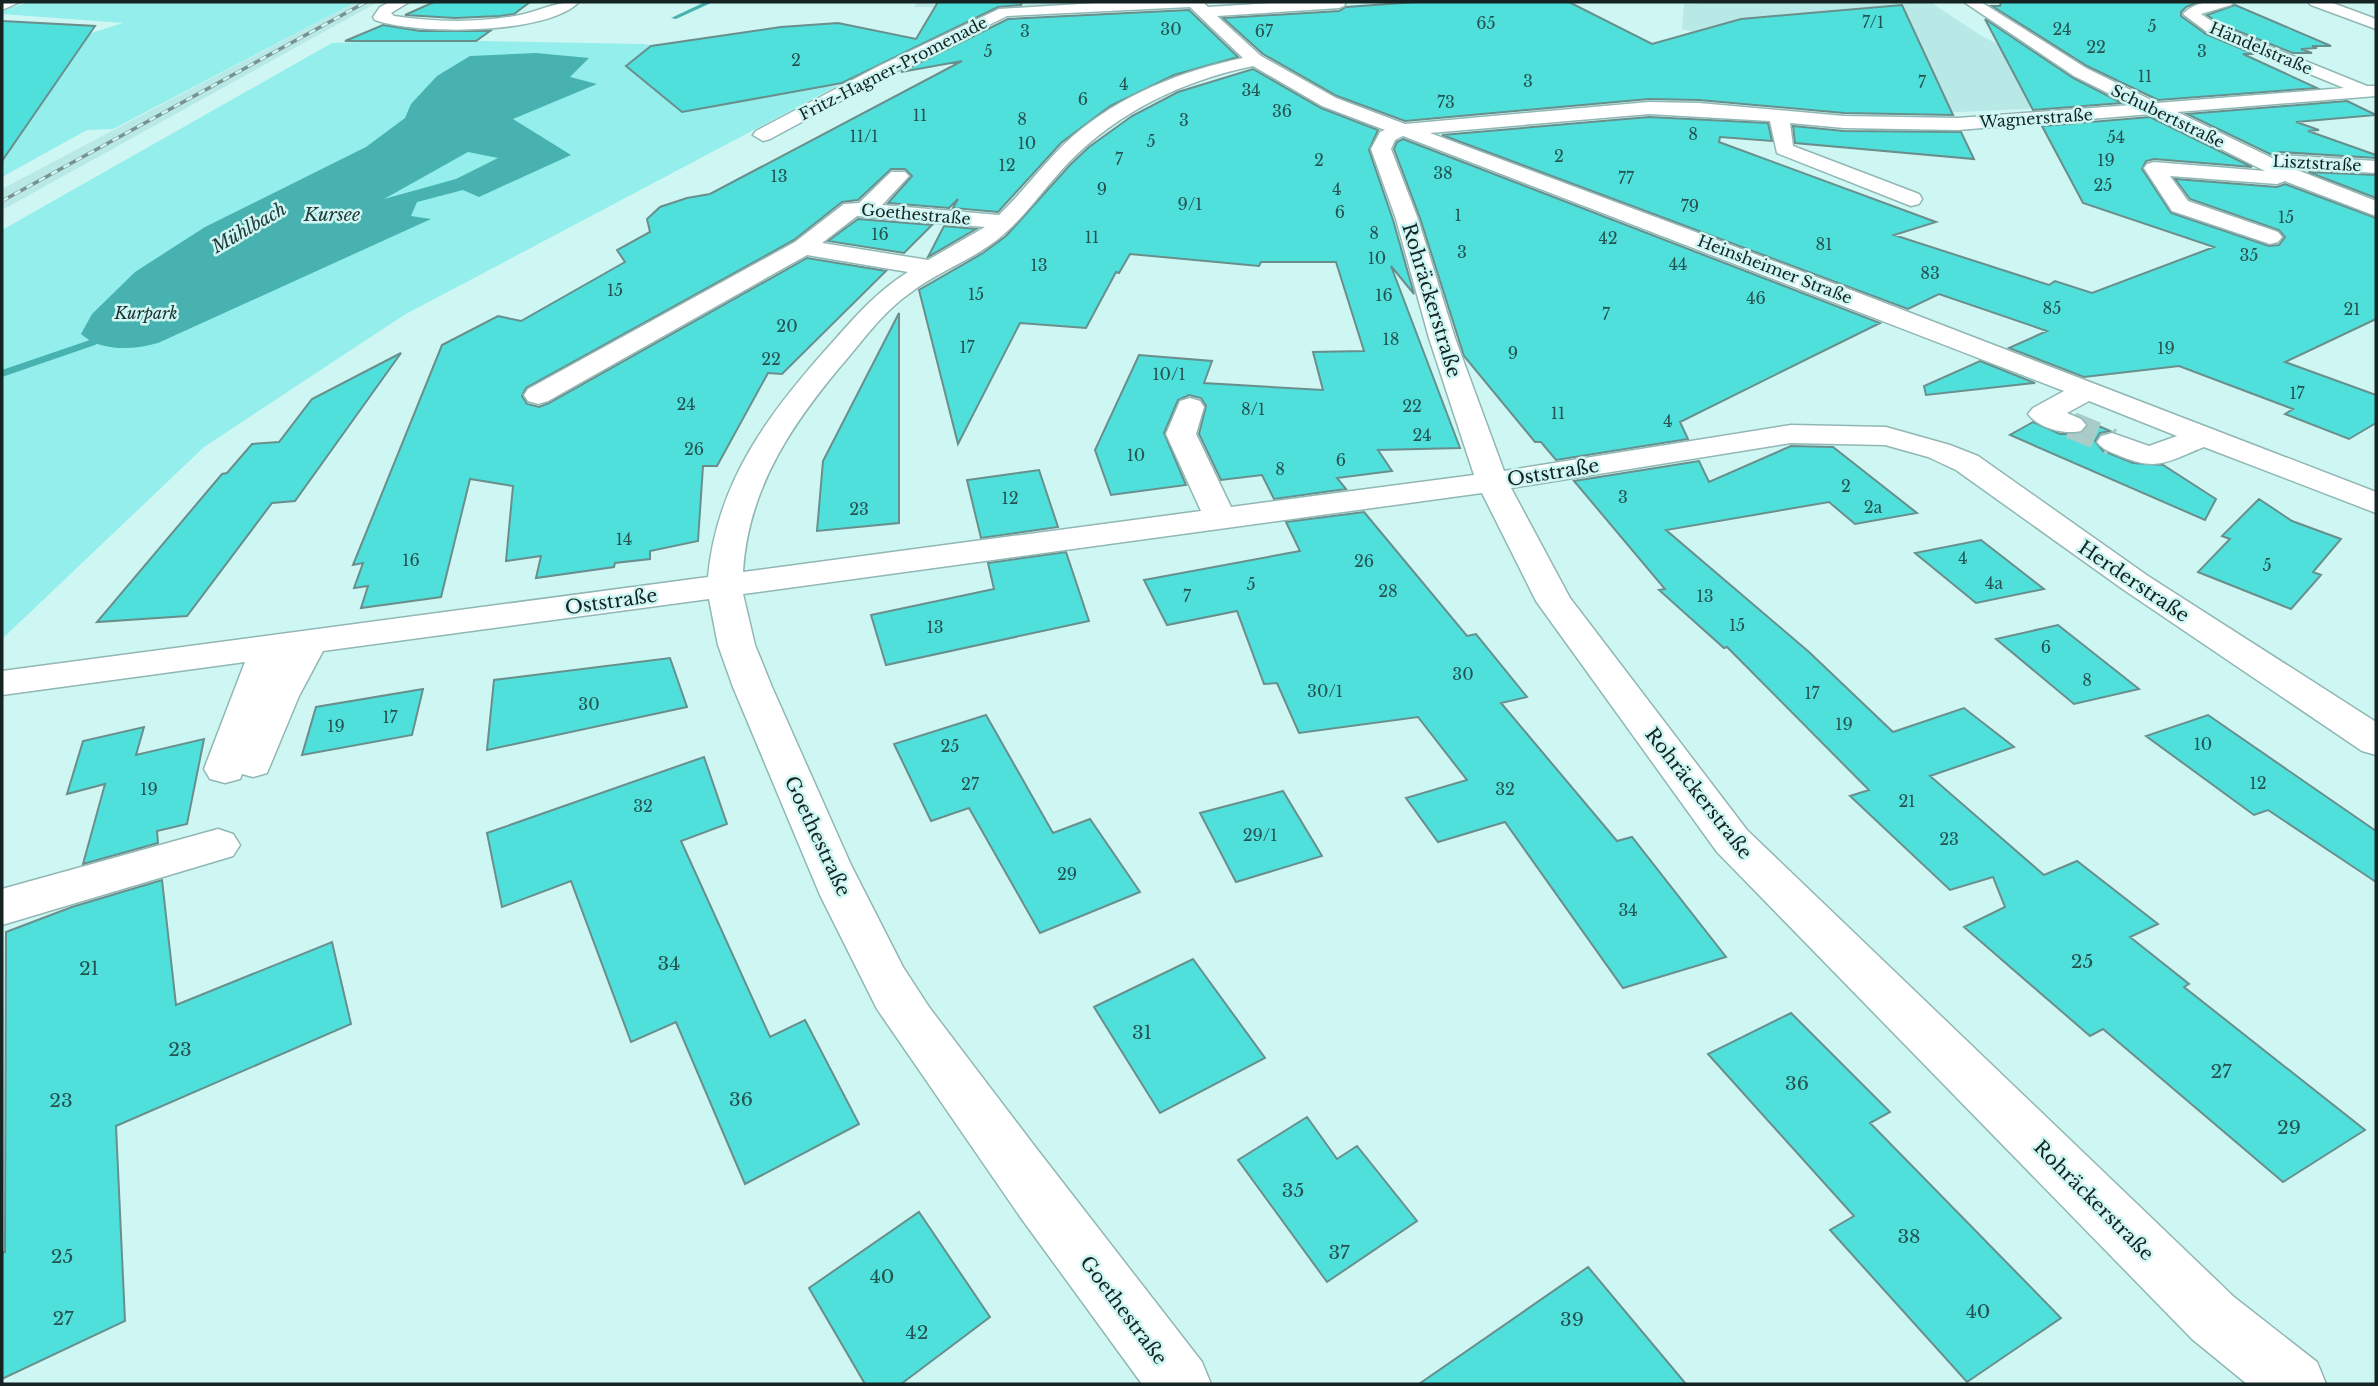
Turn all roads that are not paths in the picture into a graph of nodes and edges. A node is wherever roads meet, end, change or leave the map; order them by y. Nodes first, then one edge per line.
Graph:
1 (12, 2) edge
2 (401, 2) edge
3 (571, 2) edge
4 (1971, 2) edge
5 (2226, 2) edge
6 (2316, 2) edge
7 (1339, 4) dead end
8 (2, 5) edge
9 (1197, 5) edge
10 (2376, 24) edge
11 (1255, 60) junction
12 (2294, 74) dead end
13 (2325, 74) junction
14 (2372, 91) edge
15 (2155, 109) junction
16 (1779, 116) junction
17 (1401, 130) junction
18 (763, 135) dead end
19 (2257, 160) junction
20 (2376, 167) edge
21 (898, 176) dead end
22 (2300, 180) junction
23 (1912, 199) dead end
24 (2376, 209) edge
25 (865, 210) junction
26 (1003, 222) junction
27 (2270, 237) dead end
28 (803, 247) junction
29 (930, 268) junction
30 (2088, 390) junction
31 (538, 395) dead end
32 (1190, 407) dead end
33 (2071, 425) tunnel mouth
34 (1886, 436) joint
35 (2205, 436) junction
36 (2112, 442) tunnel mouth
37 (1492, 482) junction
38 (2376, 503) edge
39 (1221, 520) junction
40 (724, 586) junction
41 (310, 641) junction
42 (270, 646) junction
43 (2, 683) edge
44 (2376, 740) edge
45 (218, 845) dead end
46 (2, 907) edge
47 (1180, 1384) edge
48 (2295, 1384) edge

1 - 8 street
2 - 3 street
4 - 15 street, Schubertstraße
5 - 13 street, Händelstraße
6 - 10 street
7 - 9 street, Fritz-Hagner-Promenade
9 - 11 street, Heinsheimer Straße
9 - 18 street, Fritz-Hagner-Promenade
11 - 17 street, Heinsheimer Straße
11 - 26 street, Goethestraße
12 - 13 street
13 - 14 street, Händelstraße
14 - 15 street, Wagnerstraße
15 - 16 street, Wagnerstraße
15 - 19 street, Schubertstraße
16 - 17 street, Wagnerstraße
16 - 23 street
17 - 30 street, Heinsheimer Straße
17 - 37 street, Rohräckerstraße
19 - 20 street, Lisztstraße
19 - 22 street, Schubertstraße
21 - 25 street
22 - 24 street, Schubertstraße
22 - 27 street
25 - 26 street, Goethestraße
25 - 28 street, Goethestraße
26 - 29 street, Goethestraße
28 - 29 street
28 - 31 street, Goethestraße
29 - 40 street, Goethestraße
30 - 33 street
30 - 35 street, Heinsheimer Straße
32 - 39 street
34 - 37 street, Oststraße
34 - 44 street, Herderstraße
35 - 36 street
35 - 38 street, Heinsheimer Straße
37 - 39 street, Oststraße
37 - 48 street, Rohräckerstraße
39 - 40 street, Oststraße
40 - 41 street, Oststraße
40 - 47 street, Goethestraße
41 - 42 street, Oststraße
41 - 42 street
42 - 43 street, Oststraße
45 - 46 street

